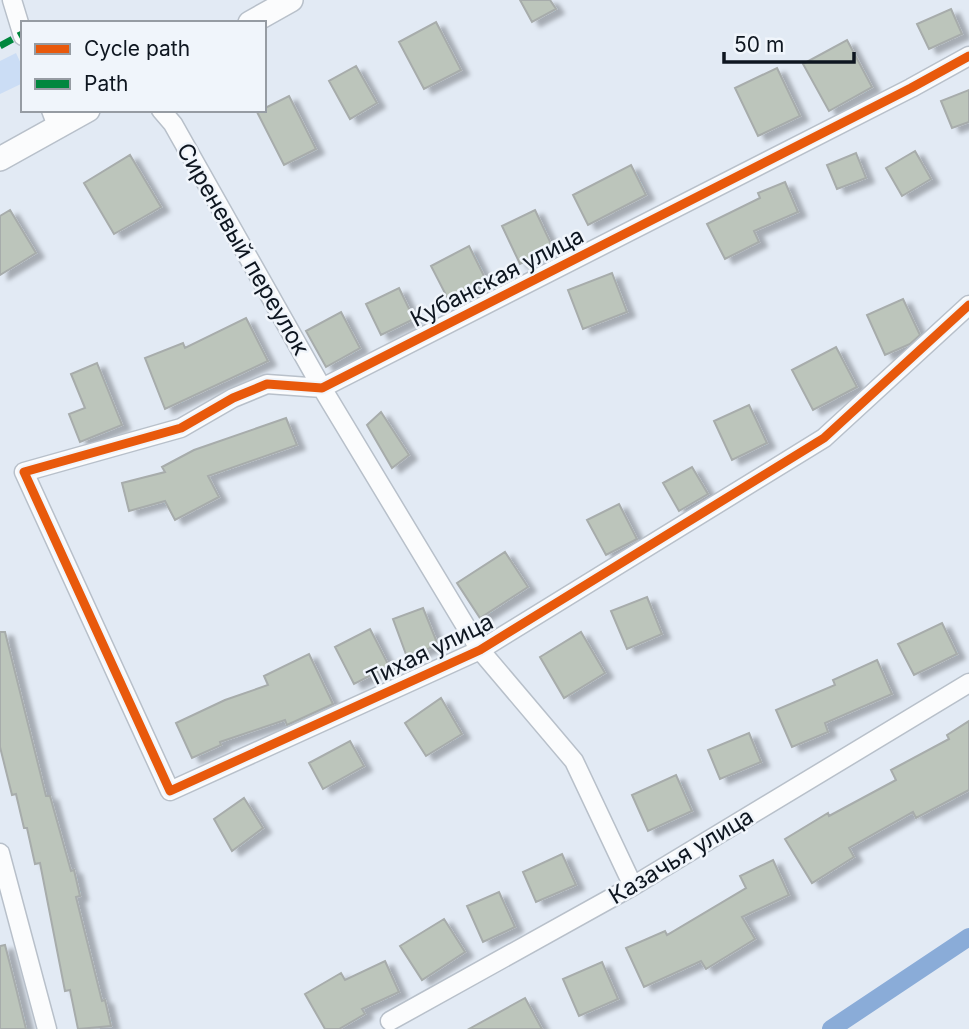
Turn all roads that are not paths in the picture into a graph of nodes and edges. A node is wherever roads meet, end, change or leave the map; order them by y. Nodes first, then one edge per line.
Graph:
1 (12, 0) edge
2 (291, 0) edge
3 (254, 21) edge
4 (21, 29) edge
5 (969, 56) edge
6 (80, 112) edge
7 (163, 112) edge
8 (54, 118) edge
9 (0, 159) edge
10 (969, 305) edge
11 (322, 388) junction
12 (480, 650) junction
13 (969, 683) edge
14 (0, 853) edge
15 (633, 886) junction
16 (390, 1021) dead end
17 (47, 1029) edge

1 - 4 street
2 - 3 main road
5 - 11 street, Кубанская улица
6 - 8 main road
7 - 11 street, Сиреневый переулок
8 - 9 main road
10 - 12 street, Тихая улица
11 - 12 street, Сиреневый переулок
11 - 12 street, Тихая улица
12 - 15 street, Сиреневый переулок
13 - 15 street, Казачья улица
14 - 17 street
15 - 16 street, Казачья улица

